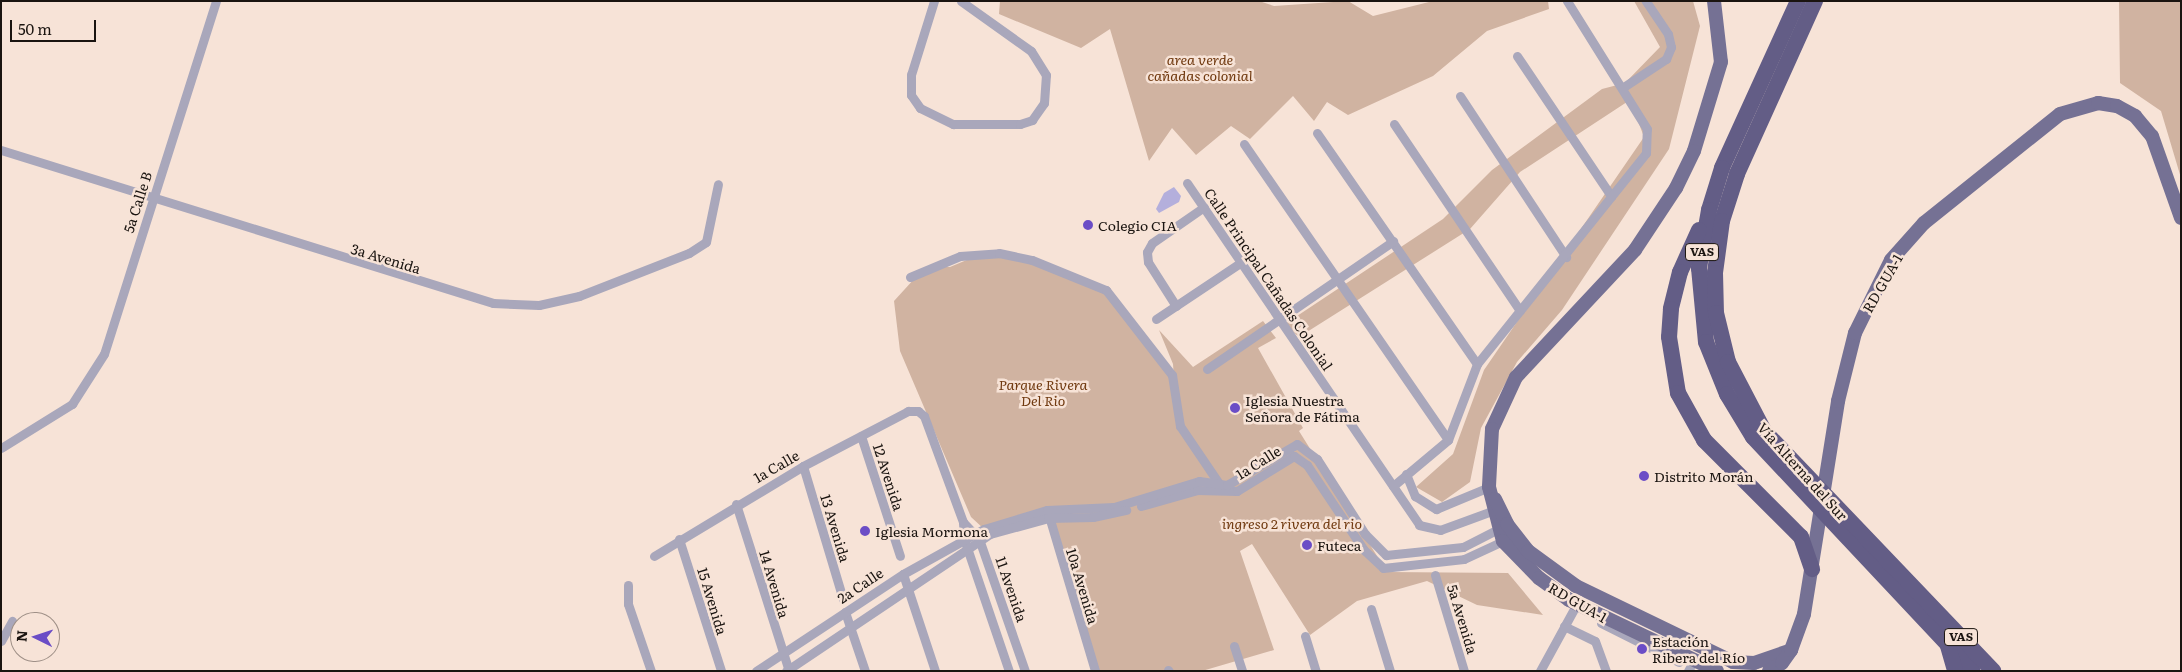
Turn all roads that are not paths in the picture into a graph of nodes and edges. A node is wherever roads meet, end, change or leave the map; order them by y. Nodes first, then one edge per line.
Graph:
1 (216, 1) edge
2 (934, 1) edge
3 (961, 1) edge
4 (1567, 1) edge
5 (1646, 1) edge
6 (1714, 1) edge
7 (1798, 1) edge
8 (1815, 1) edge
9 (1517, 56) dead end
10 (1622, 88) junction
11 (1460, 96) dead end
12 (1394, 124) dead end
13 (1317, 133) dead end
14 (1244, 144) dead end
15 (1, 150) edge
16 (1187, 182) dead end
17 (718, 184) dead end
18 (1611, 196) junction
19 (152, 199) junction
20 (1204, 207) junction
21 (1709, 210) junction
22 (2181, 218) edge
23 (1393, 241) junction
24 (1566, 257) junction
25 (1240, 263) junction
26 (910, 277) dead end
27 (1338, 281) junction
28 (1176, 306) junction
29 (1520, 311) junction
30 (1156, 320) dead end
31 (1280, 321) junction
32 (1477, 364) junction
33 (1207, 369) dead end
34 (918, 411) joint
35 (861, 436) junction
36 (1448, 440) junction
37 (1302, 445) junction
38 (1, 448) edge
39 (1301, 457) junction
40 (803, 466) junction
41 (1406, 474) junction
42 (1802, 483) junction
43 (1393, 486) junction
44 (1489, 487) junction
45 (1223, 490) junction
46 (736, 504) junction
47 (1492, 511) junction
48 (1048, 514) junction
49 (963, 522) junction
50 (1505, 533) junction
51 (982, 534) junction
52 (679, 539) junction
53 (966, 543) junction
54 (654, 556) dead end
55 (900, 556) dead end
56 (1812, 569) junction
57 (902, 574) junction
58 (1435, 575) dead end
59 (628, 585) dead end
60 (908, 587) junction
61 (843, 599) dead end
62 (1572, 605) junction
63 (1924, 608) junction
64 (1372, 609) dead end
65 (1629, 611) junction
66 (845, 612) junction
67 (10, 625) edge
68 (850, 626) junction
69 (1564, 626) junction
70 (1305, 636) dead end
71 (1681, 637) junction
72 (2, 640) edge
73 (1947, 642) junction
74 (1234, 646) dead end
75 (1791, 650) junction
76 (782, 653) junction
77 (1718, 655) junction
78 (1685, 662) edge
79 (788, 670) edge
80 (651, 671) edge
81 (721, 671) edge
82 (756, 671) edge
83 (865, 671) edge
84 (935, 671) edge
85 (1009, 671) edge
86 (1025, 671) edge
87 (1095, 671) edge
88 (1242, 671) edge
89 (1316, 671) edge
90 (1390, 671) edge
91 (1464, 671) edge
92 (1540, 671) edge
93 (1606, 671) edge
94 (1717, 671) edge
95 (1769, 671) edge
96 (1955, 671) edge
97 (1973, 671) edge
98 (1993, 671) edge

1 - 19 street, 5a Calle B
2 - 3 street
4 - 10 street
5 - 10 street
6 - 44 main road, RD GUA-1
7 - 21 highway, Vía Alterna del Sur / VAS
8 - 42 highway, Vía Alterna del Sur / VAS
9 - 18 street
10 - 18 street
11 - 24 street
12 - 29 street
13 - 23 street
14 - 27 street
15 - 19 street, 3a Avenida
16 - 20 street, Calle Principal Cañadas Colonial
17 - 19 street, 3a Avenida
18 - 24 street
19 - 38 street, 5a Calle B
20 - 25 street, Calle Principal Cañadas Colonial
20 - 28 street
21 - 42 highway, Vía Alterna del Sur / VAS
21 - 56 highway
22 - 56 main road, RD GUA-1
23 - 27 street
23 - 32 street
24 - 29 street
25 - 28 street
25 - 31 street, Calle Principal Cañadas Colonial
26 - 45 street
27 - 31 street
27 - 36 street
28 - 30 street
29 - 32 street
31 - 33 street
31 - 43 street, Calle Principal Cañadas Colonial
32 - 36 street
34 - 35 street, 1a Calle
34 - 49 street, 11 Avenida
35 - 40 street, 1a Calle
35 - 55 street, 12 Avenida
36 - 41 street
37 - 39 street
37 - 45 street, 1a Calle
37 - 50 street
39 - 45 street, 1a Calle
39 - 50 street, 1a Calle
40 - 46 street, 1a Calle
40 - 61 street, 13 Avenida
41 - 43 street
41 - 44 street
42 - 63 highway, Vía Alterna del Sur / VAS
43 - 47 street, Calle Principal Cañadas Colonial
44 - 47 main road, RD GUA-1
44 - 50 main road, RD GUA-1
45 - 48 street, 1a Calle
46 - 52 street, 1a Calle
46 - 76 street, 14 Avenida
47 - 50 main road, RD GUA-1
48 - 51 street, 1a Calle
48 - 87 street, 10a Avenida
49 - 51 street, 11 Avenida
49 - 53 street, 11 Avenida
50 - 62 main road, RD GUA-1
50 - 65 main road, RD GUA-1
51 - 53 street, 2a Calle
51 - 86 street, 11 Avenida
52 - 54 street, 1a Calle
52 - 81 street, 15 Avenida
53 - 57 street, 2a Calle
53 - 60 street, 2a Calle
53 - 85 street, 11 Avenida
56 - 75 main road, RD GUA-1
57 - 60 street
57 - 66 street, 2a Calle
58 - 91 street, 5a Avenida
59 - 80 street
60 - 68 street, 2a Calle
60 - 84 street
62 - 65 main road
62 - 69 street
62 - 78 main road, RD GUA-1
63 - 73 highway, Vía Alterna del Sur / VAS
63 - 98 highway, Vía Alterna del Sur / VAS
64 - 90 street
65 - 71 main road, RD GUA-1
66 - 68 street
66 - 76 street, 2a Calle
67 - 72 street
68 - 79 street, 2a Calle
68 - 83 street
69 - 92 street
69 - 93 street
70 - 89 street
71 - 77 main road, RD GUA-1
71 - 78 main road
73 - 96 highway, Vía Alterna del Sur / VAS
73 - 97 highway, Vía Alterna del Sur / VAS
74 - 88 street
75 - 77 main road
75 - 95 main road, RD GUA-1
76 - 79 street, 14 Avenida
76 - 82 street, 2a Calle
77 - 78 main road
78 - 94 main road, RD GUA-1

